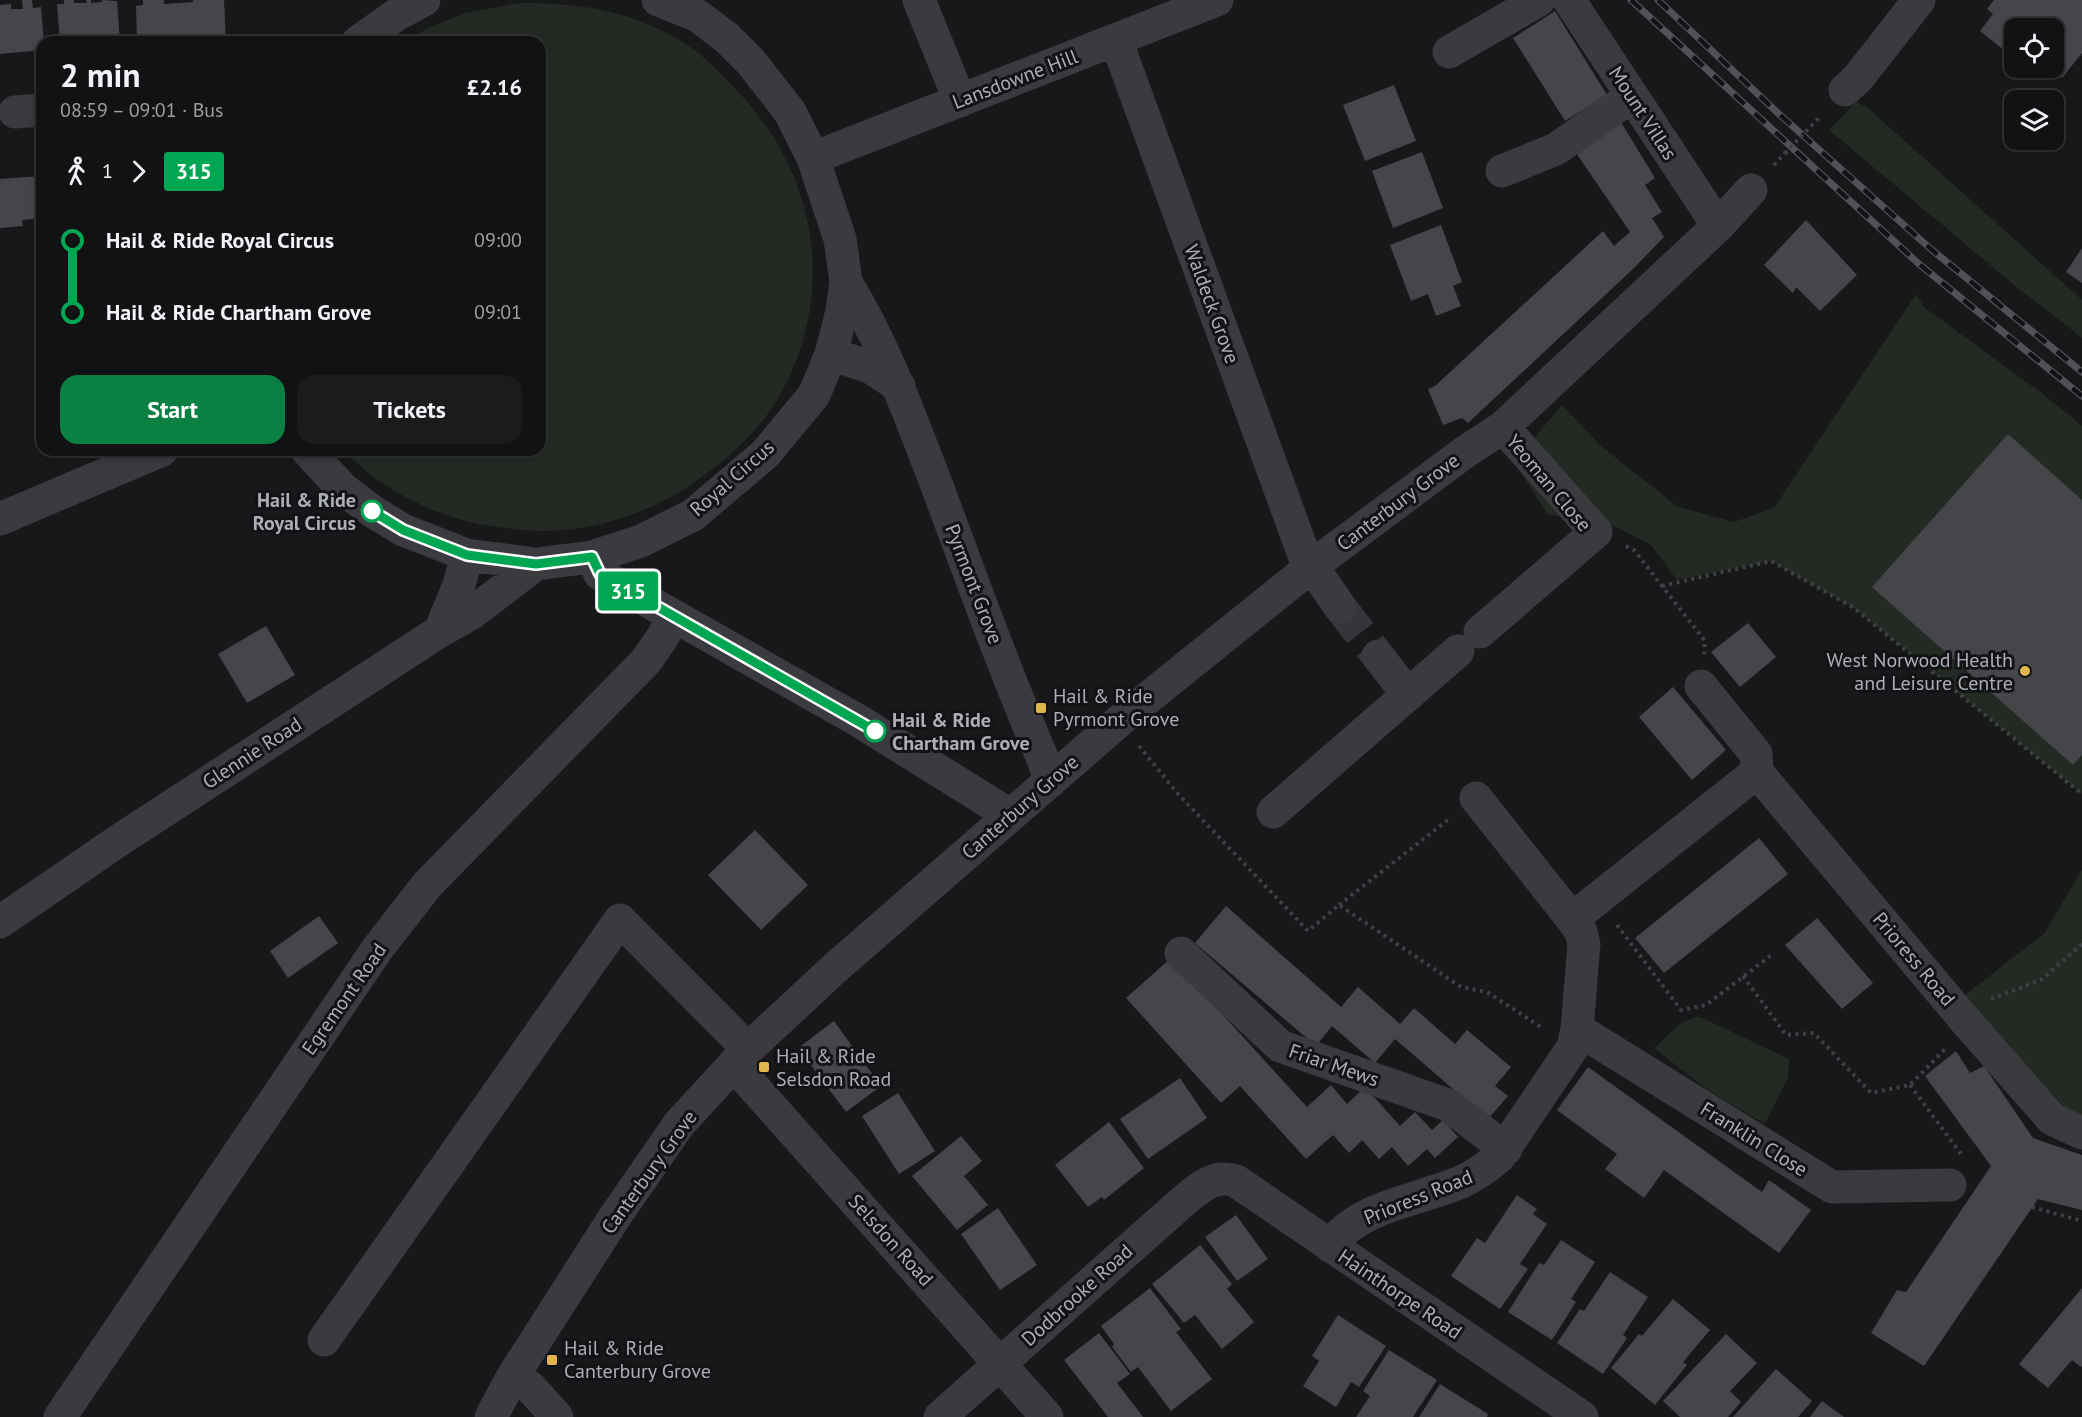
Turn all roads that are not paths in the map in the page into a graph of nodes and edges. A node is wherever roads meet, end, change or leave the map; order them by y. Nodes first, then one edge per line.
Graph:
1 (424, 0) edge
2 (657, 0) edge
3 (919, 0) edge
4 (1217, 0) edge
5 (1539, 0) edge
6 (1569, 0) edge
7 (1919, 0) edge
8 (703, 8) edge
9 (366, 36) edge
10 (1116, 40) junction
11 (1449, 52) dead end
12 (1845, 90) dead end
13 (1632, 96) junction
14 (960, 100) junction
15 (813, 158) junction
16 (1502, 171) dead end
17 (1751, 190) dead end
18 (1718, 226) junction
19 (846, 282) junction
20 (831, 354) junction
21 (899, 386) junction
22 (1503, 427) junction
23 (148, 456) edge
24 (313, 456) edge
25 (0, 519) edge
26 (467, 555) junction
27 (592, 557) junction
28 (536, 564) junction
29 (1312, 566) junction
30 (1340, 607) tunnel mouth
31 (672, 617) junction
32 (440, 631) junction
33 (1378, 656) tunnel mouth
34 (1701, 686) road end
35 (1408, 695) junction
36 (1757, 772) junction
37 (1050, 782) junction
38 (1476, 798) road end
39 (1273, 812) dead end
40 (1010, 815) junction
41 (1572, 919) junction
42 (0, 922) edge
43 (1181, 952) dead end
44 (1575, 1038) junction
45 (741, 1057) junction
46 (2082, 1133) edge
47 (1506, 1149) junction
48 (1217, 1178) joint
49 (1950, 1185) dead end
50 (1330, 1246) junction
51 (324, 1340) dead end
52 (1000, 1363) junction
53 (513, 1376) junction
54 (60, 1417) edge
55 (491, 1417) edge
56 (557, 1417) edge
57 (940, 1417) edge
58 (1047, 1417) edge
59 (1582, 1417) edge

1 - 9 street
2 - 8 street, Royal Circus
3 - 14 street
4 - 10 street, Lansdowne Hill
5 - 11 street
6 - 13 street, Mount Villas
7 - 12 street
8 - 15 street, Royal Circus
10 - 14 street, Lansdowne Hill
10 - 29 street, Waldeck Grove
13 - 16 street
13 - 18 street, Mount Villas
14 - 15 street, Lansdowne Hill
15 - 19 street, Royal Circus
17 - 18 street, Canterbury Grove
18 - 22 street, Canterbury Grove
19 - 20 street, Royal Circus
19 - 21 street, Pyrmont Grove
20 - 21 street
20 - 27 street, Royal Circus
21 - 37 street, Pyrmont Grove
22 - 29 street, Canterbury Grove
22 - 35 street, Yeoman Close
23 - 25 street
24 - 26 street, Royal Circus
26 - 28 street, Royal Circus
26 - 32 street
27 - 28 street, Royal Circus
27 - 31 street
28 - 32 street, Glennie Road
29 - 30 street, Waldeck Grove
29 - 37 street, Canterbury Grove
31 - 40 street
31 - 54 street, Egremont Road
32 - 42 street, Glennie Road
33 - 35 street
34 - 36 street, Prioress Road
35 - 39 street, Yeoman Close
36 - 41 street
36 - 46 street, Prioress Road
37 - 40 street, Canterbury Grove
38 - 41 street, Prioress Road
40 - 45 street, Canterbury Grove
41 - 44 street, Prioress Road
43 - 47 street, Friar Mews
44 - 47 street, Prioress Road
44 - 49 street, Franklin Close
45 - 51 street, Selsdon Road
45 - 52 street, Selsdon Road
45 - 53 street, Canterbury Grove
47 - 50 street, Prioress Road
48 - 50 street, Hainthorpe Road
48 - 52 street, Dodbrooke Road
50 - 59 street, Hainthorpe Road
52 - 57 street, Dodbrooke Road
52 - 58 street, Selsdon Road
53 - 55 street, Canterbury Grove
53 - 56 street

